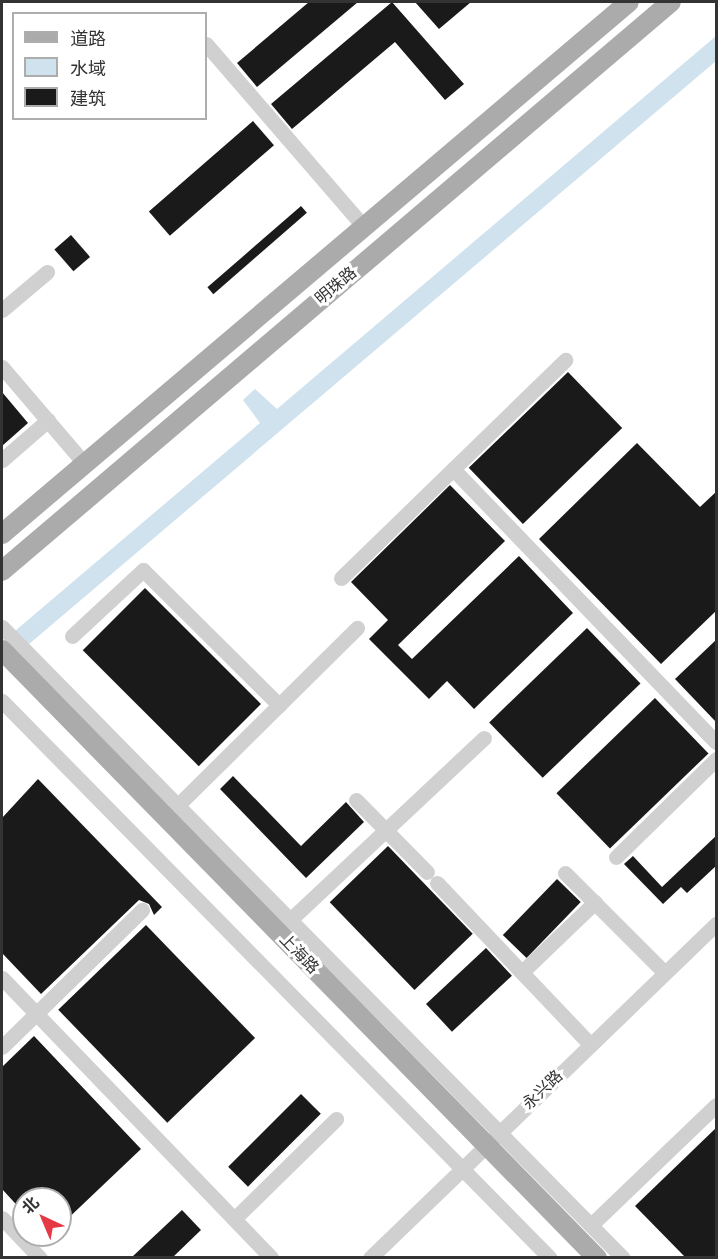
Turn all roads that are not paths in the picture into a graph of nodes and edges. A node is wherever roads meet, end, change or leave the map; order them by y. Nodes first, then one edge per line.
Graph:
1 (628, 2) edge
2 (670, 2) edge
3 (207, 45) edge
4 (363, 226) junction
5 (47, 272) dead end
6 (2, 310) edge
7 (565, 360) dead end
8 (2, 367) edge
9 (48, 420) junction
10 (2, 460) edge
11 (84, 462) junction
12 (453, 469) junction
13 (2, 534) edge
14 (2, 571) edge
15 (341, 578) dead end
16 (2, 627) edge
17 (357, 628) dead end
18 (72, 636) dead end
19 (2, 650) edge
20 (2, 669) edge
21 (2, 701) edge
22 (279, 705) junction
23 (484, 738) dead end
24 (717, 742) edge
25 (717, 759) edge
26 (356, 800) dead end
27 (177, 806) junction
28 (387, 831) junction
29 (616, 857) dead end
30 (565, 873) dead end
31 (595, 902) junction
32 (142, 910) dead end
33 (290, 920) junction
34 (717, 924) edge
35 (522, 972) junction
36 (665, 973) junction
37 (2, 978) edge
38 (36, 1014) junction
39 (590, 1044) junction
40 (2, 1047) edge
41 (717, 1105) edge
42 (336, 1119) dead end
43 (488, 1144) junction
44 (462, 1168) junction
45 (2, 1218) edge
46 (234, 1219) junction
47 (591, 1225) junction
48 (40, 1257) edge
49 (271, 1257) edge
50 (370, 1257) edge
51 (550, 1257) edge
52 (580, 1257) edge
53 (597, 1257) edge
54 (623, 1257) edge

1 - 4 main road, 明珠路
2 - 14 main road, 明珠路
3 - 4 street
4 - 11 main road, 明珠路
5 - 6 street
7 - 12 street
8 - 9 street
9 - 10 street
9 - 11 street
11 - 13 main road, 明珠路
12 - 15 street
12 - 24 street
16 - 27 street
17 - 22 street
18 - 22 street
19 - 43 main road, 上海路
20 - 43 main road, 上海路
21 - 44 street
22 - 27 street
23 - 28 street
25 - 29 street
26 - 28 street
27 - 33 street
28 - 33 street
28 - 35 street
30 - 31 street
31 - 35 street
31 - 36 street
32 - 38 street
33 - 43 street
34 - 36 street, 永兴路
35 - 39 street
36 - 39 street, 永兴路
37 - 38 street
38 - 40 street
38 - 46 street
39 - 43 street, 永兴路
41 - 47 street
42 - 46 street
43 - 44 street, 永兴路
43 - 47 street
43 - 52 main road, 上海路
43 - 53 main road, 上海路
44 - 50 street, 永兴路
44 - 51 street
45 - 48 street
46 - 49 street
47 - 54 street

